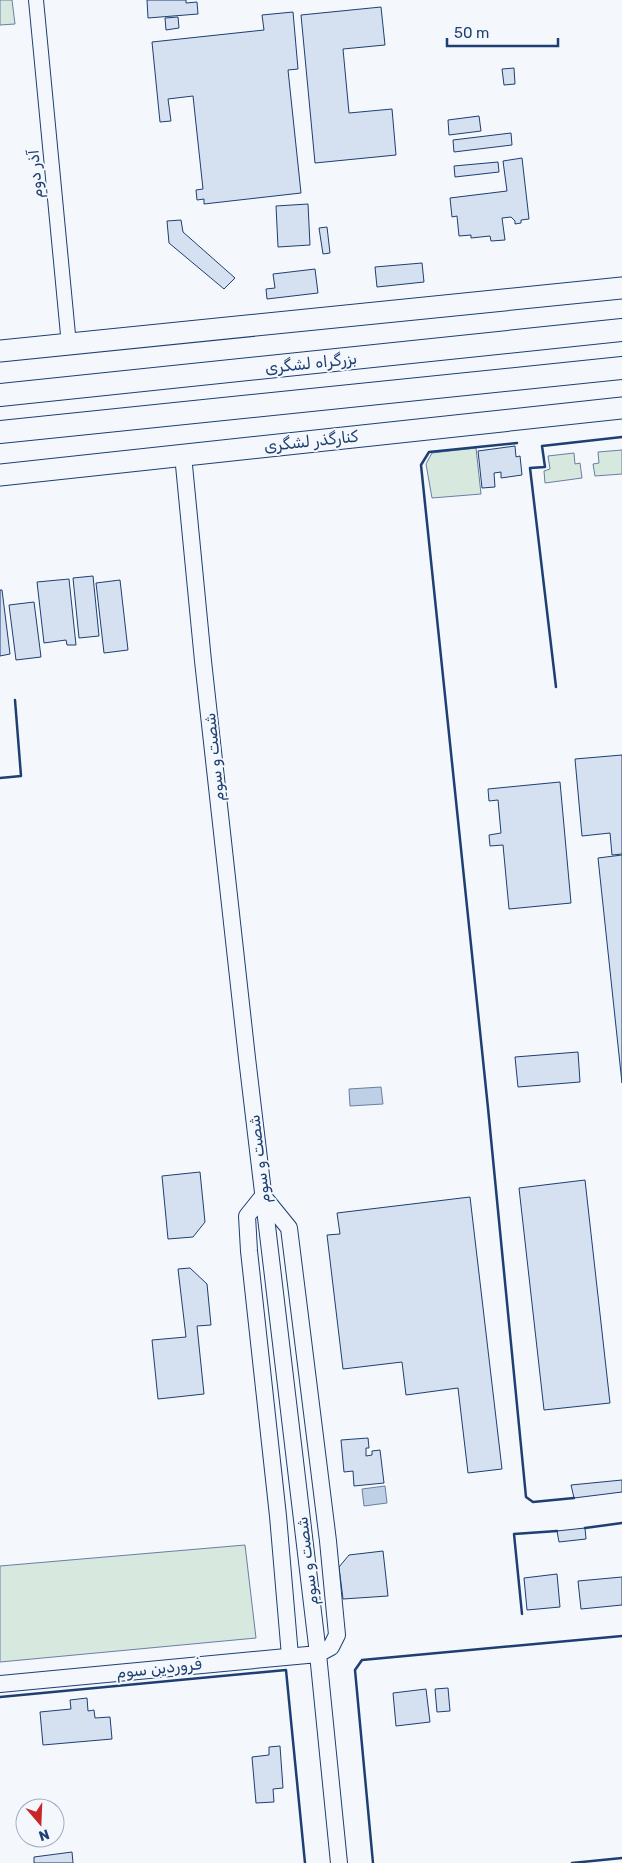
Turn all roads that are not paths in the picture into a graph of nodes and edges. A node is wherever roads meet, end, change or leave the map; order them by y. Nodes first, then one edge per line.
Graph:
1 (36, 0) edge
2 (622, 288) edge
3 (622, 330) edge
4 (69, 345) junction
5 (0, 351) edge
6 (622, 368) edge
7 (0, 395) edge
8 (622, 408) edge
9 (0, 432) edge
10 (183, 455) junction
11 (0, 475) edge
12 (263, 1196) junction
13 (318, 1654) junction
14 (290, 1656) junction
15 (0, 1684) edge
16 (339, 1863) edge

1 - 4 street, آذر دوم
2 - 4 main road
3 - 7 highway, بزرگراه لشگری
4 - 5 main road
6 - 9 highway
8 - 10 main road, کنارگذر لشگری
10 - 11 main road, کنارگذر لشگری
10 - 12 street, شصت و سوم
12 - 13 street, شصت و سوم
12 - 13 street
12 - 14 street
13 - 14 street, فروردین سوم
13 - 16 street, شصت و سوم
14 - 15 street, فروردین سوم

